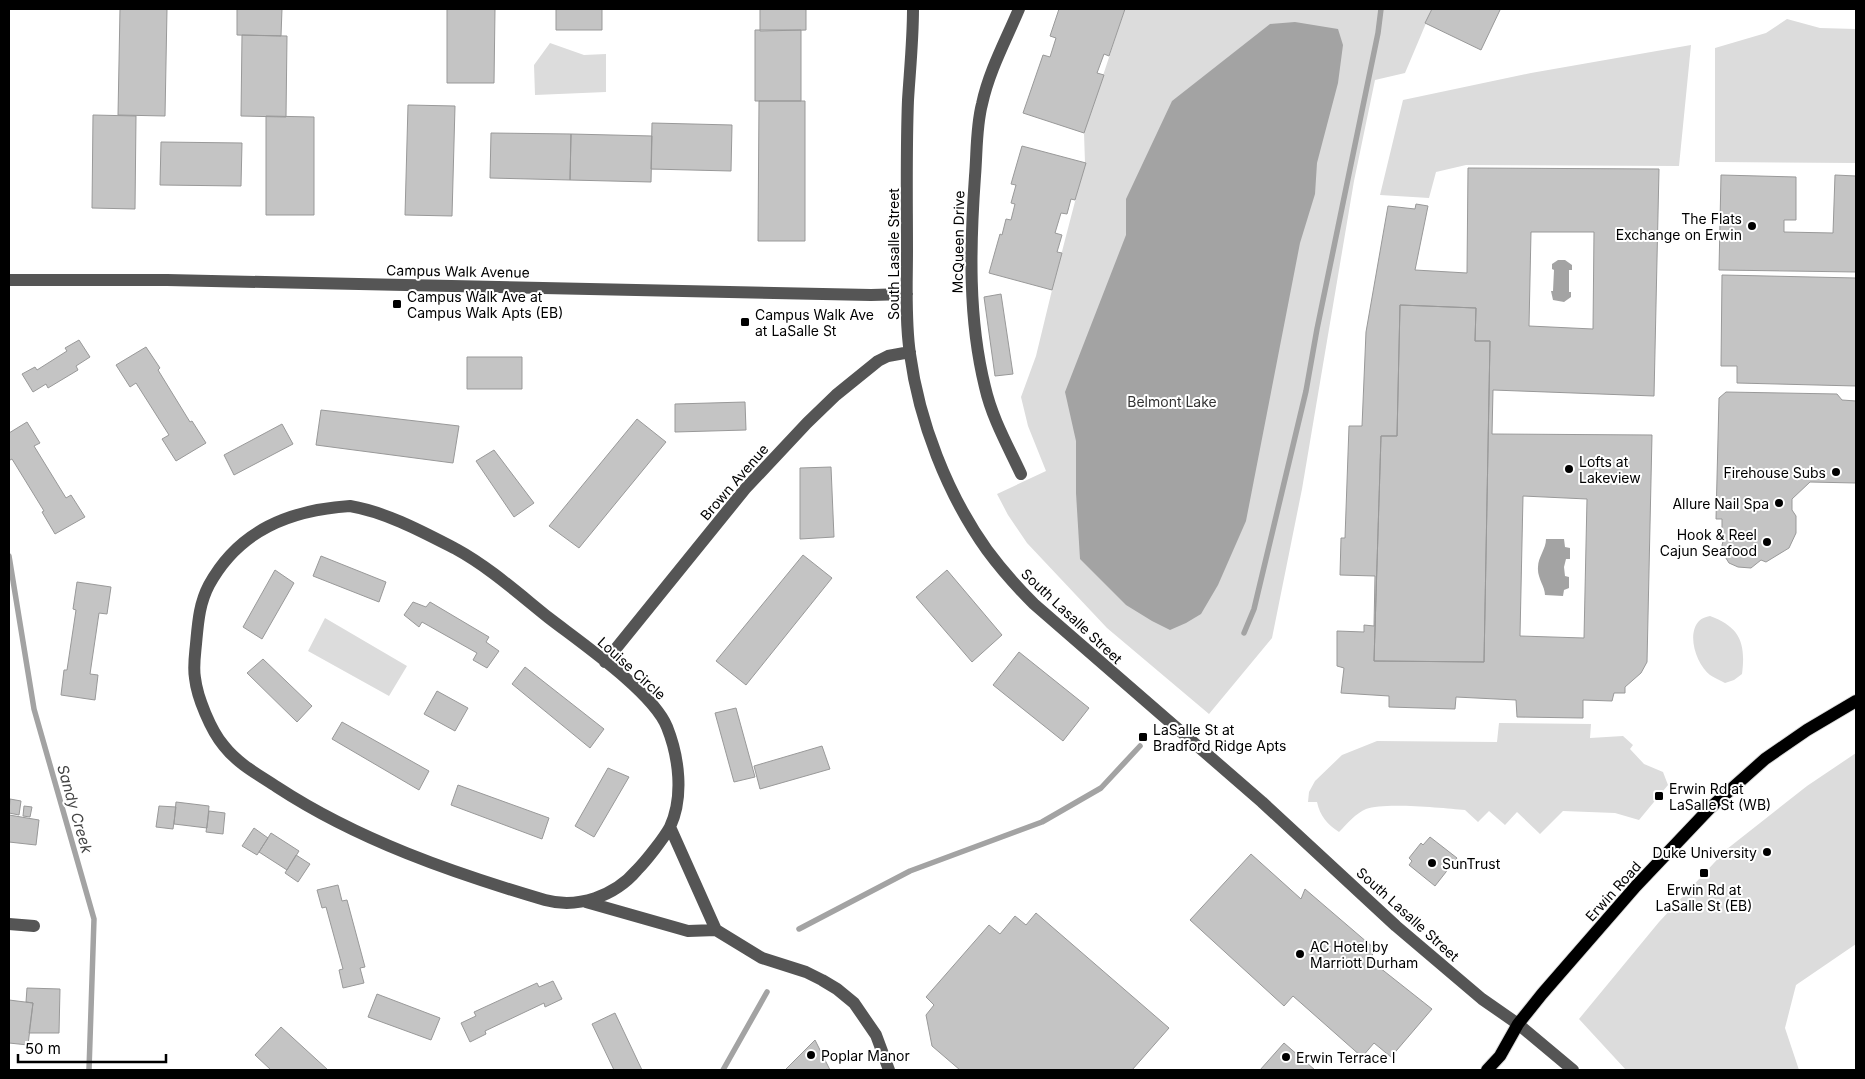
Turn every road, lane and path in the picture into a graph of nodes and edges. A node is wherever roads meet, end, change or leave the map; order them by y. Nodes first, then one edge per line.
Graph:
1 (913, 9) edge
2 (1019, 9) edge
3 (9, 280) edge
4 (907, 294) junction
5 (910, 352) junction
6 (1021, 474) dead end
7 (604, 662) junction
8 (1856, 701) edge
9 (670, 827) junction
10 (586, 902) junction
11 (9, 924) edge
12 (34, 926) dead end
13 (716, 930) junction
14 (1518, 1024) junction
15 (889, 1070) edge
16 (1487, 1070) edge
17 (1573, 1070) edge

1 - 4 street, South Lasalle Street
2 - 6 street, McQueen Drive
3 - 4 street, Campus Walk Avenue
4 - 5 street, South Lasalle Street
5 - 7 street, Brown Avenue
5 - 14 street, South Lasalle Street
7 - 9 street, Louise Circle
7 - 10 street, Louise Circle
8 - 14 main road, Erwin Road
9 - 10 street, Louise Circle
9 - 13 street
10 - 13 street
11 - 12 street
13 - 15 street
14 - 16 main road, Erwin Road
14 - 17 street, South Lasalle Street

